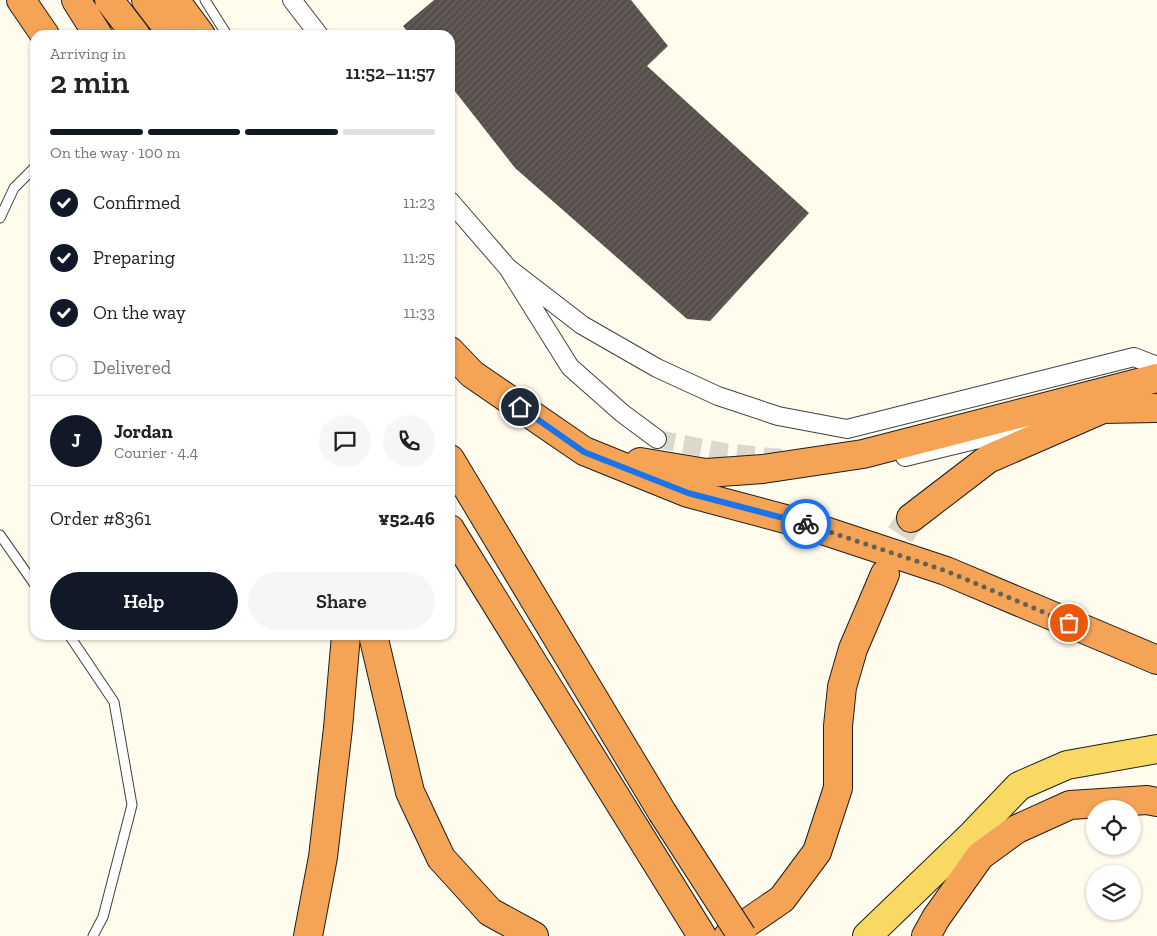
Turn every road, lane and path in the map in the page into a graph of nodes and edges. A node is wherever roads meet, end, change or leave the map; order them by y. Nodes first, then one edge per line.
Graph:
1 (21, 0) edge
2 (76, 0) edge
3 (110, 0) edge
4 (146, 0) edge
5 (175, 0) edge
6 (205, 0) edge
7 (292, 0) edge
8 (42, 30) edge
9 (95, 30) edge
10 (132, 30) edge
11 (169, 30) edge
12 (197, 30) edge
13 (224, 30) edge
14 (315, 30) edge
15 (30, 173) edge
16 (455, 207) edge
17 (0, 218) edge
18 (508, 268) junction
19 (455, 356) edge
20 (1157, 366) edge
21 (1157, 378) edge
22 (1157, 408) edge
23 (1103, 409) junction
24 (657, 439) tunnel mouth
25 (584, 452) junction
26 (863, 466) dead end
27 (455, 467) edge
28 (911, 518) tunnel mouth
29 (0, 535) edge
30 (455, 537) edge
31 (884, 574) tunnel mouth
32 (30, 578) edge
33 (73, 640) edge
34 (355, 640) edge
35 (356, 640) edge
36 (359, 640) edge
37 (1157, 660) edge
38 (1157, 749) edge
39 (1157, 802) edge
40 (93, 936) edge
41 (308, 936) edge
42 (328, 936) edge
43 (534, 936) edge
44 (702, 936) edge
45 (728, 936) edge
46 (742, 936) edge
47 (867, 936) edge
48 (926, 936) edge

1 - 8 highway
2 - 9 highway
3 - 10 highway
4 - 11 highway
5 - 12 highway
6 - 13 lane
7 - 14 street
15 - 17 lane
16 - 18 street
18 - 20 street
18 - 24 street
19 - 25 highway
21 - 25 highway
22 - 23 highway
23 - 26 street
23 - 28 highway
25 - 37 highway
27 - 46 highway, bridge
29 - 32 lane
30 - 44 highway
31 - 45 highway
33 - 40 lane
34 - 41 highway
35 - 42 highway
36 - 43 highway
38 - 47 main road
39 - 48 highway

